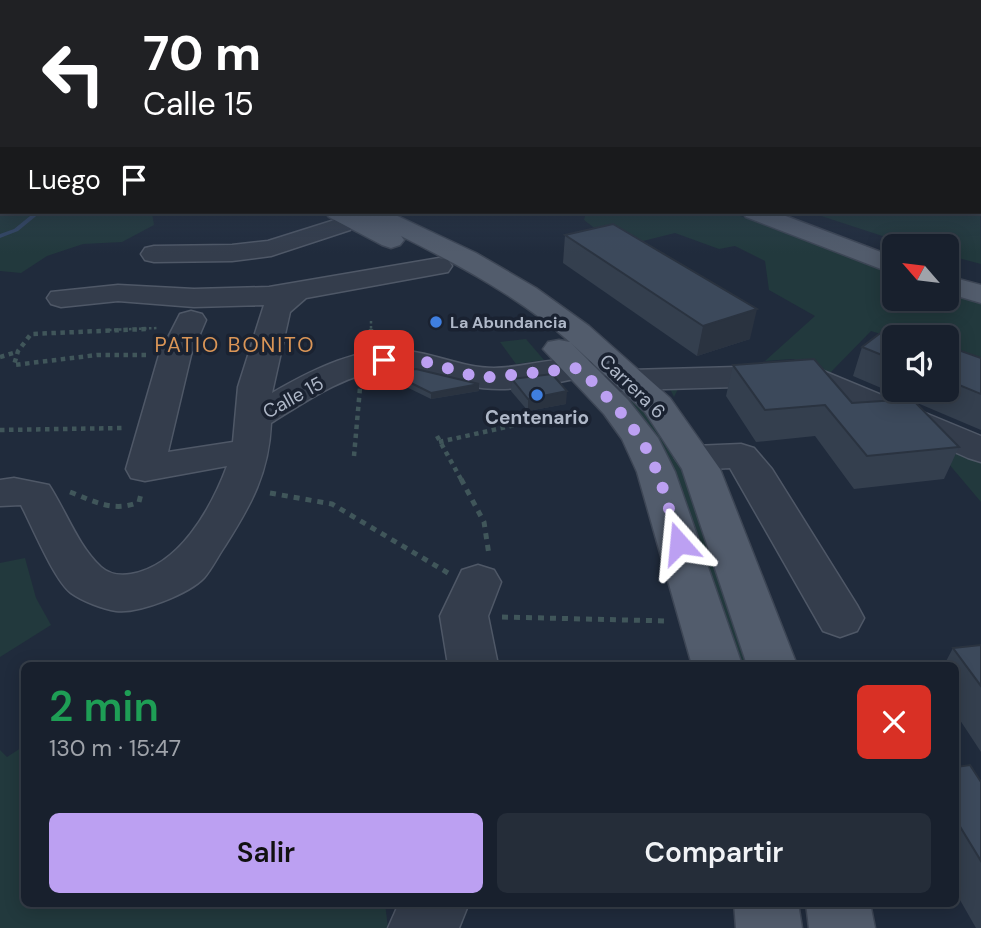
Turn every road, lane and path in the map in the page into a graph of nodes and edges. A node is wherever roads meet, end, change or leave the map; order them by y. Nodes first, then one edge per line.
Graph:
1 (759, 214) edge
2 (792, 214) edge
3 (351, 217) edge
4 (185, 239) dead end
5 (882, 247) edge
6 (154, 254) dead end
7 (882, 261) edge
8 (439, 266) junction
9 (959, 273) edge
10 (981, 279) edge
11 (959, 288) edge
12 (295, 293) junction
13 (981, 294) edge
14 (61, 298) dead end
15 (183, 335) junction
16 (18, 351) junction
17 (0, 357) edge
18 (355, 367) junction
19 (596, 387) junction
20 (155, 428) junction
21 (0, 430) edge
22 (981, 450) edge
23 (248, 453) junction
24 (354, 456) dead end
25 (694, 458) junction
26 (142, 485) junction
27 (17, 494) edge
28 (471, 599) junction
29 (840, 618) dead end
30 (704, 624) junction
31 (473, 662) edge
32 (715, 662) edge
33 (771, 662) edge
34 (434, 907) edge
35 (766, 907) edge
36 (839, 907) edge
37 (421, 928) edge
38 (769, 928) edge
39 (842, 928) edge

1 - 7 main road
2 - 5 main road
3 - 4 street
3 - 6 street
3 - 8 main road
3 - 19 main road, Carrera 6
8 - 12 street
8 - 19 main road
9 - 10 main road
11 - 13 main road
12 - 14 street
12 - 23 street
15 - 16 path
15 - 16 path
15 - 20 street
16 - 17 path
18 - 19 street, Calle 15
18 - 23 street, Calle 15
18 - 24 path
19 - 22 street, Calle 15
19 - 25 main road, Carrera 6
19 - 28 path
19 - 30 main road
20 - 21 path
20 - 26 street
23 - 26 street
23 - 27 street
23 - 28 path
25 - 29 street
25 - 33 main road, Carrera 6
26 - 27 path
28 - 30 path
28 - 31 street
30 - 32 main road
34 - 37 street
35 - 38 main road
36 - 39 main road

